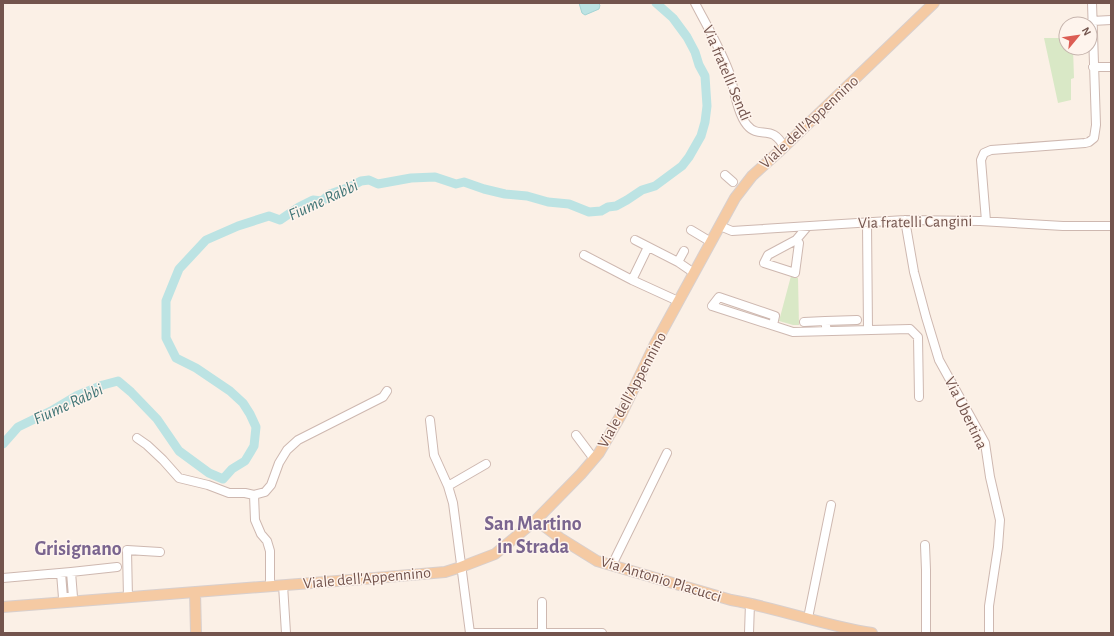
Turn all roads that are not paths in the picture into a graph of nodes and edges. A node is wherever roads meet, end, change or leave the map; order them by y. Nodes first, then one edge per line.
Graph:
1 (695, 3) edge
2 (934, 3) edge
3 (1092, 3) edge
4 (1092, 16) edge
5 (1111, 20) edge
6 (1098, 21) edge
7 (1093, 56) edge
8 (1093, 67) junction
9 (1111, 67) edge
10 (784, 147) junction
11 (725, 175) dead end
12 (737, 185) junction
13 (905, 220) junction
14 (986, 221) junction
15 (867, 223) junction
16 (720, 226) junction
17 (1111, 226) edge
18 (807, 227) junction
19 (692, 230) dead end
20 (635, 240) dead end
21 (796, 240) junction
22 (711, 242) junction
23 (648, 247) junction
24 (684, 251) dead end
25 (584, 255) dead end
26 (678, 262) junction
27 (694, 273) junction
28 (632, 280) junction
29 (678, 301) junction
30 (712, 306) dead end
31 (857, 320) dead end
32 (826, 321) junction
33 (804, 322) dead end
34 (868, 330) junction
35 (827, 331) junction
36 (387, 391) dead end
37 (919, 397) dead end
38 (430, 420) dead end
39 (576, 435) dead end
40 (137, 438) dead end
41 (667, 453) dead end
42 (594, 459) junction
43 (486, 464) dead end
44 (448, 486) junction
45 (254, 495) junction
46 (831, 505) dead end
47 (536, 520) junction
48 (925, 545) dead end
49 (160, 552) dead end
50 (612, 565) junction
51 (117, 567) dead end
52 (461, 567) junction
53 (71, 572) junction
54 (61, 573) junction
55 (3, 578) edge
56 (283, 585) junction
57 (270, 586) junction
58 (195, 592) junction
59 (128, 598) junction
60 (69, 600) junction
61 (542, 602) dead end
62 (750, 603) junction
63 (3, 607) edge
64 (808, 618) junction
65 (196, 633) edge
66 (286, 633) edge
67 (470, 633) edge
68 (542, 633) edge
69 (602, 633) edge
70 (749, 633) edge
71 (872, 633) edge
72 (926, 633) edge
73 (989, 633) edge

1 - 10 street, Via fratelli Sendi
2 - 10 main road, Viale dell'Appennino
3 - 4 street
5 - 6 street
7 - 8 street
8 - 9 street
8 - 14 street
10 - 12 main road, Viale dell'Appennino
11 - 12 street
12 - 16 main road, Viale dell'Appennino
13 - 14 street, Via fratelli Cangini
13 - 15 street, Via fratelli Cangini
13 - 73 street, Via Ubertina
14 - 17 street, Via fratelli Cangini
15 - 18 street, Via fratelli Cangini
15 - 34 street
16 - 18 street, Via fratelli Cangini
16 - 22 main road, Viale dell'Appennino
18 - 21 street
19 - 22 street
20 - 23 street
21 - 21 street
22 - 27 main road, Viale dell'Appennino
23 - 26 street
23 - 28 street
24 - 26 street
25 - 28 street
26 - 27 street
27 - 29 main road, Viale dell'Appennino
28 - 29 street
29 - 42 main road, Viale dell'Appennino
30 - 35 street
31 - 32 street
32 - 33 street
32 - 35 street
34 - 35 street
34 - 37 street
36 - 45 street
38 - 44 street
39 - 42 street
40 - 45 street
41 - 50 street
42 - 47 main road, Viale dell'Appennino
43 - 44 street
44 - 52 street
45 - 57 street
46 - 64 street
47 - 50 main road, Via Antonio Placucci
47 - 52 main road, Viale dell'Appennino
48 - 72 street
49 - 59 street
50 - 62 main road, Via Antonio Placucci
51 - 53 street
52 - 56 main road, Viale dell'Appennino
52 - 67 street
53 - 54 street
53 - 60 street
54 - 55 street
54 - 60 street
56 - 57 main road, Viale dell'Appennino
56 - 66 street
57 - 58 main road, Viale dell'Appennino
58 - 59 main road, Viale dell'Appennino
58 - 65 main road
59 - 60 main road, Viale dell'Appennino
60 - 63 main road, Viale dell'Appennino
61 - 68 street
62 - 64 main road, Via Antonio Placucci
62 - 70 street
64 - 71 main road, Via Antonio Placucci
67 - 68 street
68 - 69 street

